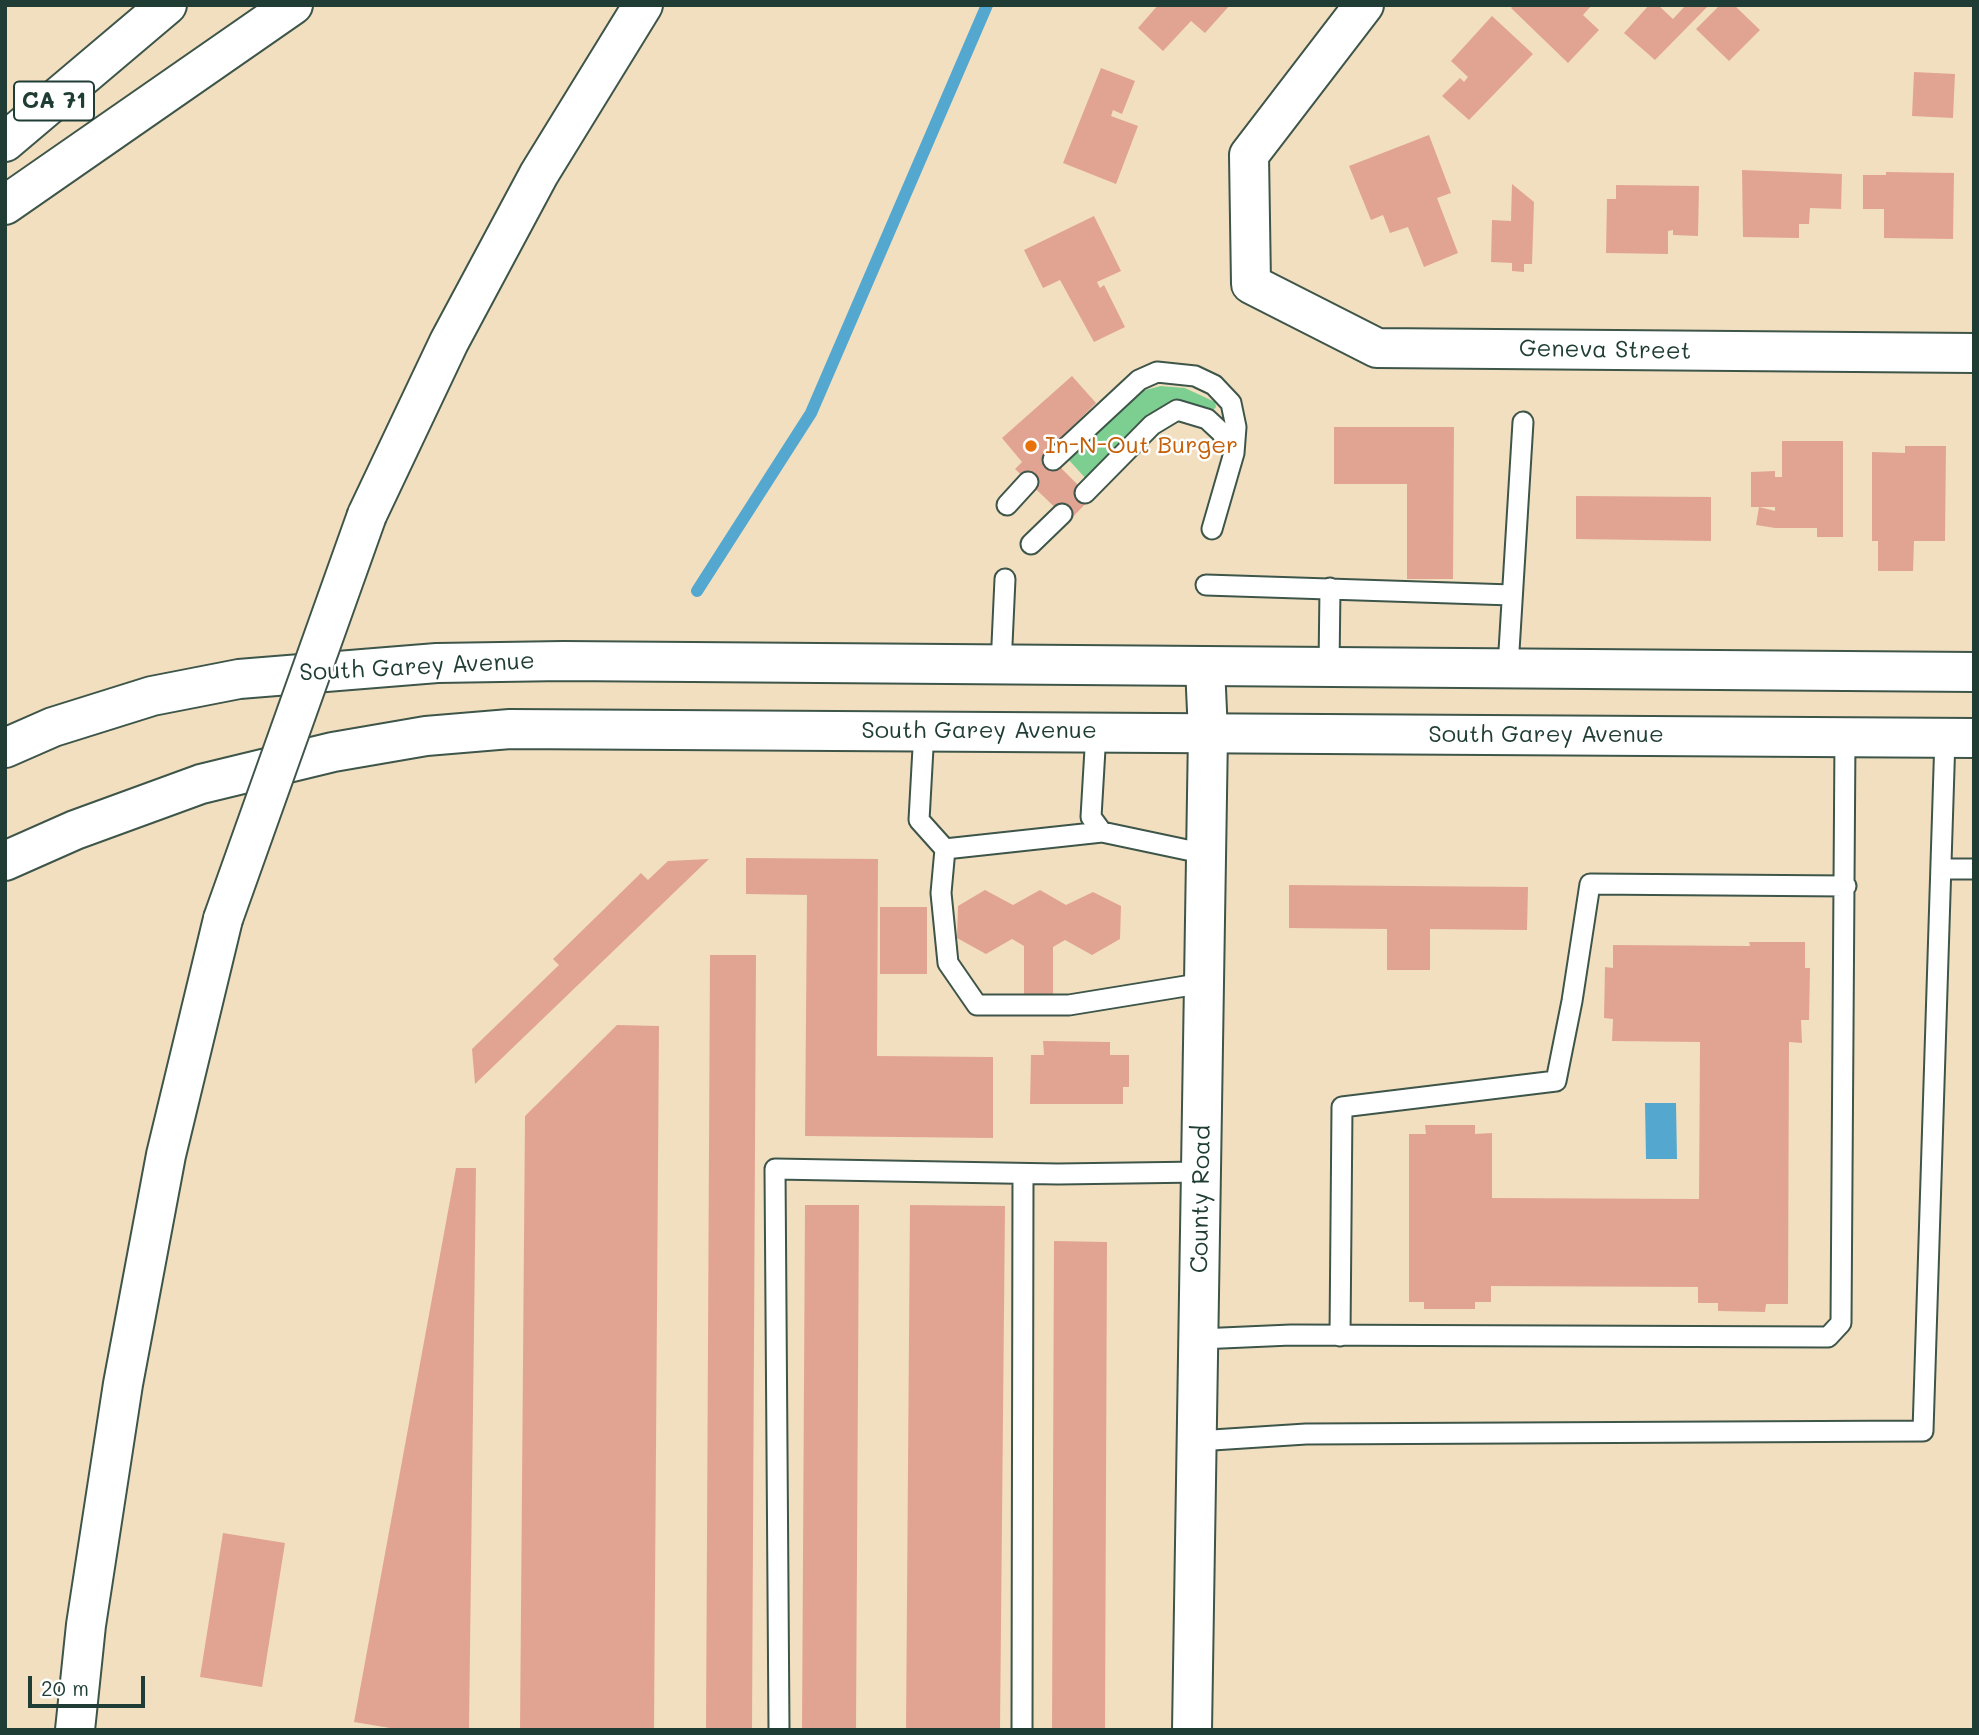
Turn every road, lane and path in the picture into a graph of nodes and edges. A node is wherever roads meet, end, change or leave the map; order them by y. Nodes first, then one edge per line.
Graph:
1 (167, 5) edge
2 (293, 5) edge
3 (643, 5) edge
4 (1364, 5) edge
5 (5, 142) edge
6 (5, 205) edge
7 (1974, 353) edge
8 (1523, 422) dead end
9 (1234, 453) junction
10 (1054, 460) dead end
11 (1028, 482) dead end
12 (1085, 493) dead end
13 (1007, 505) dead end
14 (1062, 514) dead end
15 (1212, 529) dead end
16 (1031, 544) dead end
17 (1005, 579) dead end
18 (1206, 584) dead end
19 (1330, 588) junction
20 (1512, 595) junction
21 (1001, 666) junction
22 (1205, 667) junction
23 (1329, 667) junction
24 (1508, 667) junction
25 (1974, 672) edge
26 (924, 730) junction
27 (1096, 732) junction
28 (1208, 733) junction
29 (1845, 737) junction
30 (1959, 738) edge
31 (5, 748) edge
32 (1102, 832) junction
33 (945, 849) junction
34 (1206, 854) junction
35 (5, 861) edge
36 (1943, 869) junction
37 (1974, 869) edge
38 (1846, 886) junction
39 (1204, 984) junction
40 (1201, 1172) junction
41 (1023, 1174) junction
42 (1340, 1336) junction
43 (1199, 1339) junction
44 (1197, 1441) junction
45 (75, 1730) edge
46 (779, 1730) edge
47 (1023, 1730) edge
48 (1192, 1730) edge

1 - 5 main road, CA 71
2 - 6 main road
3 - 45 main road, bridge
4 - 7 main road, Geneva Street
8 - 20 lane
9 - 10 lane
9 - 12 lane
9 - 15 lane
11 - 13 lane
14 - 16 lane
17 - 21 lane
18 - 19 lane
19 - 20 lane
19 - 23 lane
20 - 24 lane
21 - 22 main road, South Garey Avenue
21 - 31 main road, South Garey Avenue
22 - 23 main road, South Garey Avenue
22 - 28 main road, County Road
23 - 24 main road, South Garey Avenue
24 - 25 main road, South Garey Avenue
26 - 27 main road, South Garey Avenue
26 - 33 lane
26 - 35 main road, South Garey Avenue
27 - 28 main road, South Garey Avenue
27 - 32 lane
28 - 29 main road, South Garey Avenue
28 - 34 main road, County Road
29 - 30 main road, South Garey Avenue
29 - 38 lane
30 - 36 lane
32 - 33 lane
32 - 34 lane
33 - 39 lane
34 - 39 main road, County Road
36 - 37 lane
36 - 44 lane
38 - 42 lane
38 - 42 lane
39 - 40 main road, County Road
40 - 41 lane
40 - 43 main road, County Road
41 - 46 lane
41 - 47 lane
42 - 43 lane
43 - 44 main road, County Road
44 - 48 main road, County Road

